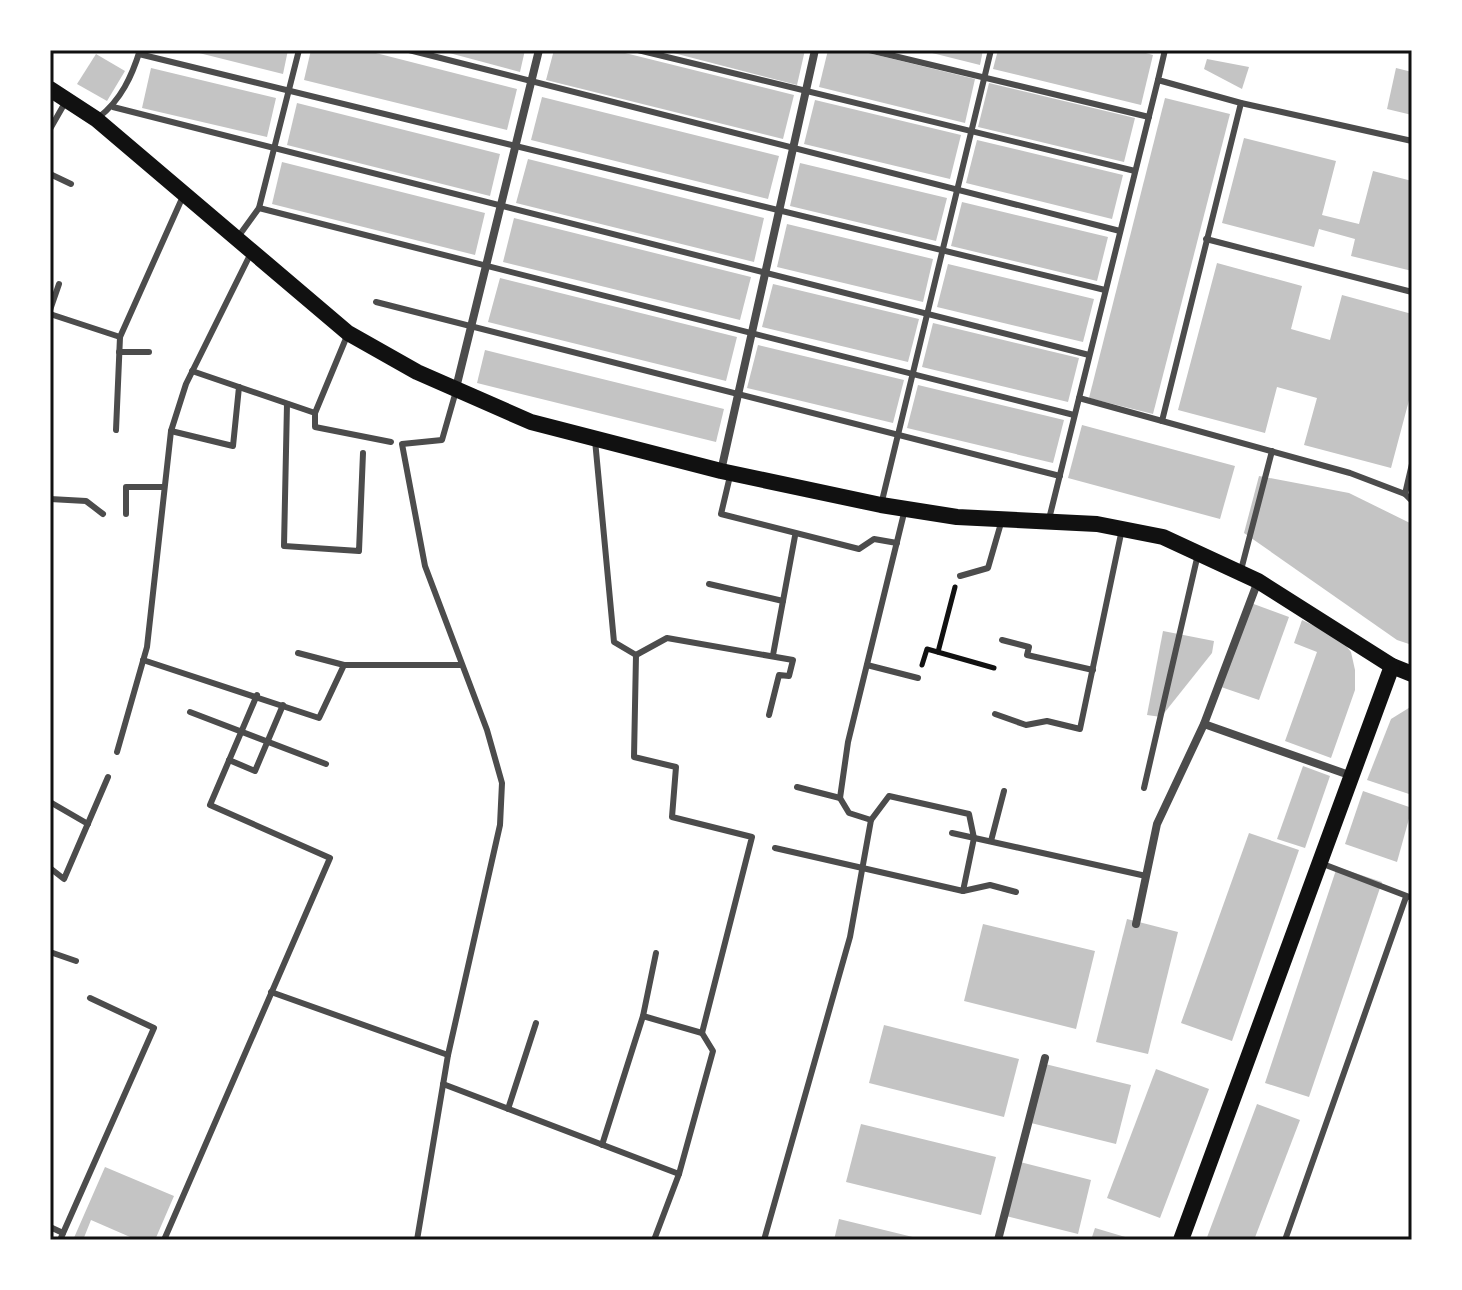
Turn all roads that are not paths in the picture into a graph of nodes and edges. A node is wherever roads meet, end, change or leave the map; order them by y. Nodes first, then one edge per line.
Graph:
1 (299, 50) edge
2 (409, 50) edge
3 (539, 50) edge
4 (638, 50) edge
5 (815, 50) edge
6 (869, 50) edge
7 (991, 50) edge
8 (1165, 50) edge
9 (140, 52) edge
10 (1158, 80) junction
11 (50, 89) edge
12 (66, 100) junction
13 (1241, 103) junction
14 (113, 107) junction
15 (1149, 117) junction
16 (96, 119) junction
17 (50, 129) edge
18 (1412, 141) edge
19 (1135, 171) junction
20 (50, 174) edge
21 (71, 184) dead end
22 (184, 194) junction
23 (259, 208) junction
24 (1120, 231) junction
25 (238, 237) junction
26 (1206, 239) junction
27 (252, 249) junction
28 (59, 284) dead end
29 (1105, 290) junction
30 (1412, 292) edge
31 (376, 302) dead end
32 (50, 312) edge
33 (348, 333) junction
34 (120, 337) junction
35 (119, 352) junction
36 (149, 352) dead end
37 (1089, 355) junction
38 (192, 371) junction
39 (239, 387) junction
40 (456, 388) junction
41 (738, 394) junction
42 (1079, 398) junction
43 (287, 404) junction
44 (315, 413) junction
45 (1074, 415) junction
46 (1162, 421) junction
47 (116, 430) dead end
48 (171, 431) junction
49 (595, 438) junction
50 (391, 442) dead end
51 (1272, 451) junction
52 (363, 453) dead end
53 (1412, 464) edge
54 (726, 472) junction
55 (1060, 476) junction
56 (162, 487) junction
57 (1405, 494) junction
58 (50, 499) edge
59 (1412, 501) edge
60 (881, 505) junction
61 (905, 509) junction
62 (103, 514) dead end
63 (126, 514) dead end
64 (1002, 519) junction
65 (1049, 520) junction
66 (1122, 529) junction
67 (795, 536) junction
68 (897, 543) junction
69 (1198, 554) junction
70 (1241, 573) junction
71 (960, 576) dead end
72 (1258, 581) junction
73 (709, 584) dead end
74 (783, 601) junction
75 (1002, 640) dead end
76 (298, 653) dead end
77 (636, 655) junction
78 (773, 655) junction
79 (143, 660) junction
80 (344, 665) junction
81 (460, 665) junction
82 (867, 665) junction
83 (1392, 666) junction
84 (1093, 670) junction
85 (1412, 674) edge
86 (918, 678) dead end
87 (257, 695) junction
88 (283, 705) junction
89 (190, 712) dead end
90 (995, 714) dead end
91 (769, 715) dead end
92 (1204, 724) junction
93 (242, 730) junction
94 (267, 740) junction
95 (117, 752) dead end
96 (229, 760) junction
97 (326, 764) dead end
98 (1352, 776) junction
99 (108, 777) dead end
100 (797, 787) dead end
101 (1144, 788) dead end
102 (1004, 791) dead end
103 (840, 798) junction
104 (50, 802) edge
105 (871, 820) junction
106 (88, 824) junction
107 (952, 833) dead end
108 (974, 838) junction
109 (991, 841) junction
110 (775, 848) dead end
111 (1320, 862) junction
112 (50, 868) edge
113 (862, 869) junction
114 (1146, 876) junction
115 (963, 891) junction
116 (1016, 892) dead end
117 (1409, 897) edge
118 (1136, 924) dead end
119 (50, 952) edge
120 (656, 953) dead end
121 (76, 961) dead end
122 (271, 992) junction
123 (90, 998) dead end
124 (643, 1016) junction
125 (536, 1023) dead end
126 (702, 1033) junction
127 (448, 1055) junction
128 (1045, 1058) dead end
129 (443, 1084) junction
130 (508, 1109) junction
131 (602, 1145) junction
132 (679, 1174) junction
133 (50, 1227) edge
134 (61, 1236) edge
135 (164, 1240) edge
136 (417, 1240) edge
137 (654, 1240) edge
138 (764, 1240) edge
139 (998, 1240) edge
140 (1181, 1240) edge
141 (1285, 1240) edge

1 - 23 lane
2 - 24 lane
3 - 40 street
4 - 19 lane
5 - 41 street
6 - 15 lane
7 - 60 lane
8 - 10 lane
9 - 14 lane
9 - 29 lane
10 - 13 lane
10 - 15 lane
11 - 12 main road
12 - 16 main road
12 - 17 lane
13 - 18 lane
13 - 26 lane
14 - 16 lane
14 - 37 lane
15 - 19 lane
16 - 22 main road
19 - 24 lane
20 - 21 lane
22 - 25 main road
22 - 34 lane
23 - 25 lane
23 - 45 lane
24 - 29 lane
25 - 27 main road
26 - 30 lane
26 - 46 lane
27 - 33 main road
27 - 38 lane
28 - 32 lane
29 - 37 lane
31 - 41 lane
32 - 34 lane
33 - 40 main road
33 - 44 lane
34 - 35 lane
35 - 36 lane
35 - 47 lane
37 - 42 lane
38 - 39 lane
38 - 48 lane
39 - 43 lane
39 - 48 lane
40 - 49 main road
40 - 81 lane
41 - 54 street
41 - 55 lane
42 - 45 lane
42 - 46 lane
43 - 44 lane
43 - 52 lane
44 - 50 lane
45 - 55 lane
46 - 51 lane
48 - 56 lane
49 - 54 main road
49 - 77 lane
51 - 57 lane
51 - 70 lane
53 - 57 lane
54 - 60 main road
54 - 67 lane
55 - 65 lane
56 - 63 lane
56 - 79 lane
57 - 59 lane
58 - 62 lane
60 - 61 main road
61 - 64 main road
61 - 68 lane
64 - 65 main road
64 - 71 lane
65 - 66 main road
66 - 69 main road
66 - 84 lane
67 - 68 lane
67 - 74 lane
68 - 82 lane
69 - 70 main road
69 - 101 lane
70 - 72 main road
72 - 83 main road
72 - 92 street
73 - 74 lane
74 - 78 lane
75 - 84 lane
76 - 80 lane
77 - 78 lane
77 - 126 lane
78 - 91 lane
79 - 87 lane
79 - 95 lane
80 - 81 lane
80 - 88 lane
81 - 127 lane
82 - 86 lane
82 - 103 lane
83 - 85 main road
83 - 98 main road
84 - 90 lane
87 - 88 lane
87 - 93 lane
88 - 94 lane
89 - 93 lane
92 - 98 street
92 - 114 street
93 - 94 lane
93 - 96 lane
94 - 96 lane
94 - 97 lane
96 - 122 lane
98 - 111 main road
99 - 106 lane
100 - 103 lane
102 - 109 lane
103 - 105 lane
104 - 106 lane
105 - 108 lane
105 - 113 lane
106 - 112 lane
107 - 108 lane
108 - 109 lane
108 - 115 lane
109 - 114 lane
110 - 113 lane
111 - 117 lane
111 - 140 main road
113 - 115 lane
113 - 138 lane
114 - 118 street
115 - 116 lane
117 - 141 lane
119 - 121 lane
120 - 124 lane
122 - 127 lane
122 - 135 lane
123 - 134 lane
124 - 126 lane
124 - 131 lane
125 - 130 lane
126 - 132 lane
127 - 129 lane
128 - 139 street
129 - 130 lane
129 - 136 lane
130 - 131 lane
131 - 132 lane
132 - 137 lane
133 - 134 lane

